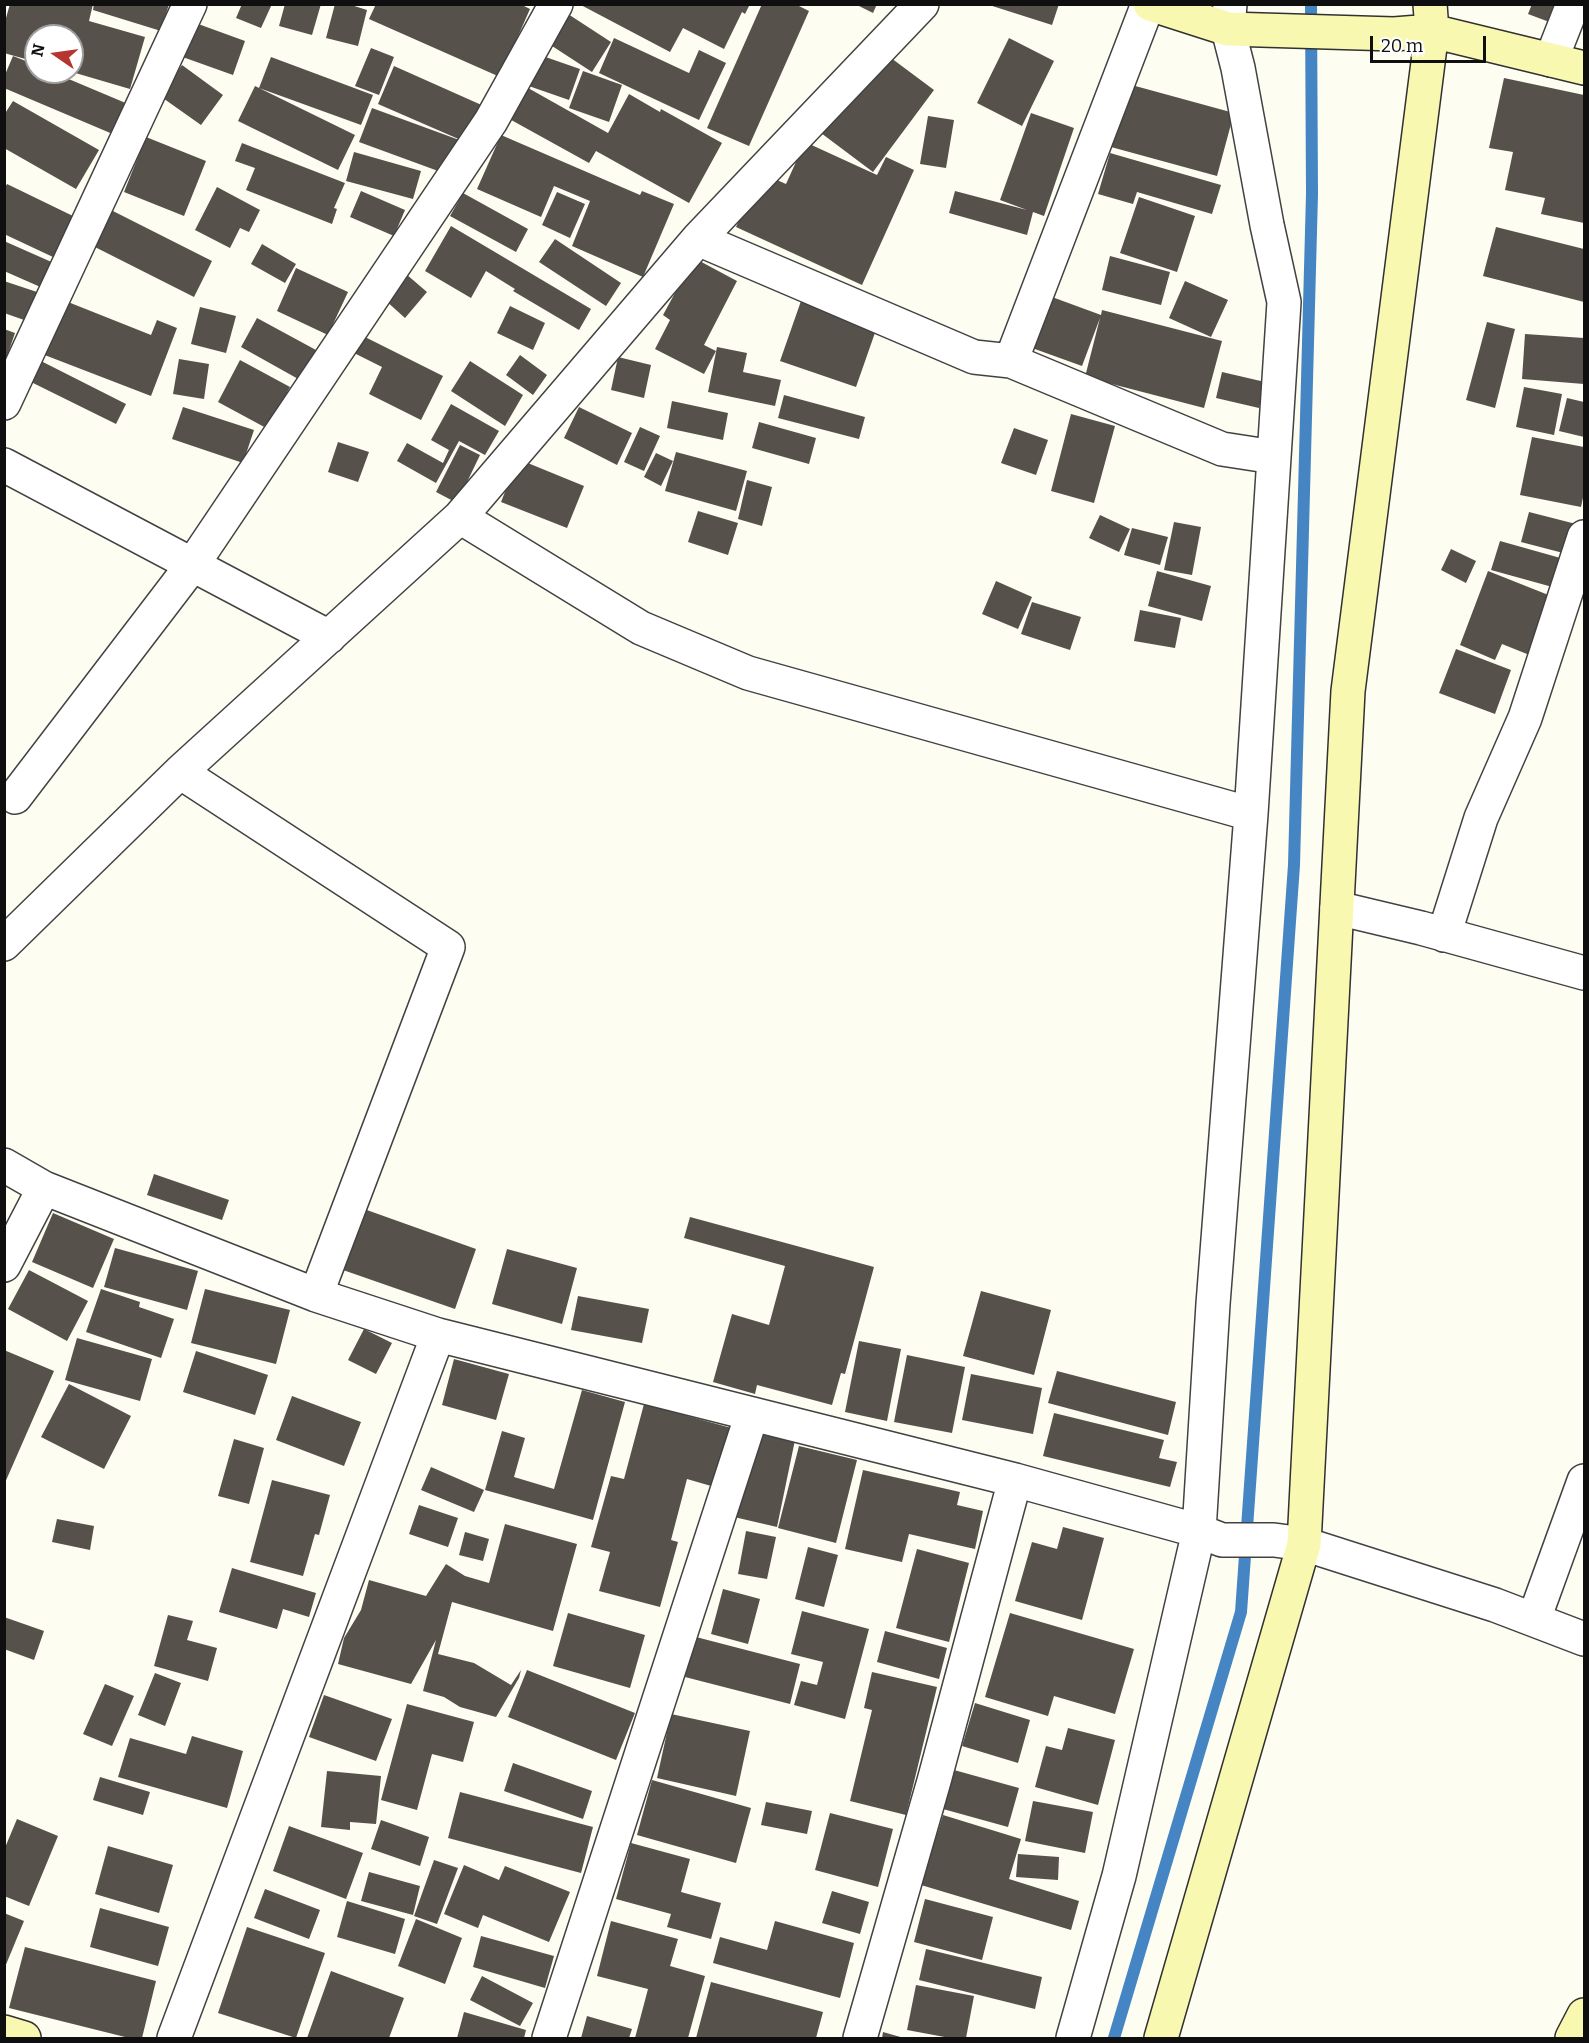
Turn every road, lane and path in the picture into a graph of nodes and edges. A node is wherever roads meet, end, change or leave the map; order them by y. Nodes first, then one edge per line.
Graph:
1 (190, 4) edge
2 (556, 4) edge
3 (922, 4) edge
4 (1149, 4) edge
5 (1573, 4) edge
6 (1229, 17) edge
7 (1431, 18) edge
8 (1551, 60) junction
9 (1584, 68) edge
10 (698, 238) junction
11 (1011, 361) junction
12 (4, 403) edge
13 (1274, 457) junction
14 (4, 465) edge
15 (460, 517) junction
16 (1584, 537) edge
17 (193, 564) junction
18 (328, 637) junction
19 (180, 772) junction
20 (15, 797) dead end
21 (1251, 814) junction
22 (1337, 908) junction
23 (1444, 935) junction
24 (4, 944) edge
25 (1584, 973) edge
26 (4, 1165) edge
27 (44, 1188) junction
28 (4, 1265) edge
29 (316, 1295) junction
30 (438, 1335) junction
31 (752, 1414) junction
32 (1015, 1480) junction
33 (1584, 1481) edge
34 (1210, 1536) junction
35 (1289, 1542) junction
36 (1534, 1619) junction
37 (1584, 1639) edge
38 (1584, 2014) edge
39 (174, 2038) edge
40 (549, 2038) edge
41 (860, 2038) edge
42 (1072, 2038) edge
43 (1161, 2038) edge
44 (1572, 2038) edge

1 - 12 street
2 - 17 street
3 - 10 street
4 - 6 street
4 - 11 street
5 - 8 street
6 - 7 street
6 - 13 street
7 - 8 street
7 - 22 street
8 - 9 street
10 - 11 street
10 - 15 street
11 - 13 street
13 - 21 street
14 - 17 street
15 - 18 street
15 - 21 street
16 - 23 street
17 - 18 street
17 - 20 street
18 - 19 street
19 - 24 street
19 - 29 street
21 - 34 street
22 - 23 street
22 - 35 street
23 - 25 street
26 - 27 street
27 - 28 street
27 - 29 street
29 - 30 street
30 - 31 street
30 - 39 street
31 - 32 street
31 - 40 street
32 - 34 street
32 - 41 street
33 - 36 street
34 - 35 street
34 - 42 street
35 - 36 street
35 - 43 street
36 - 37 street
38 - 44 street

